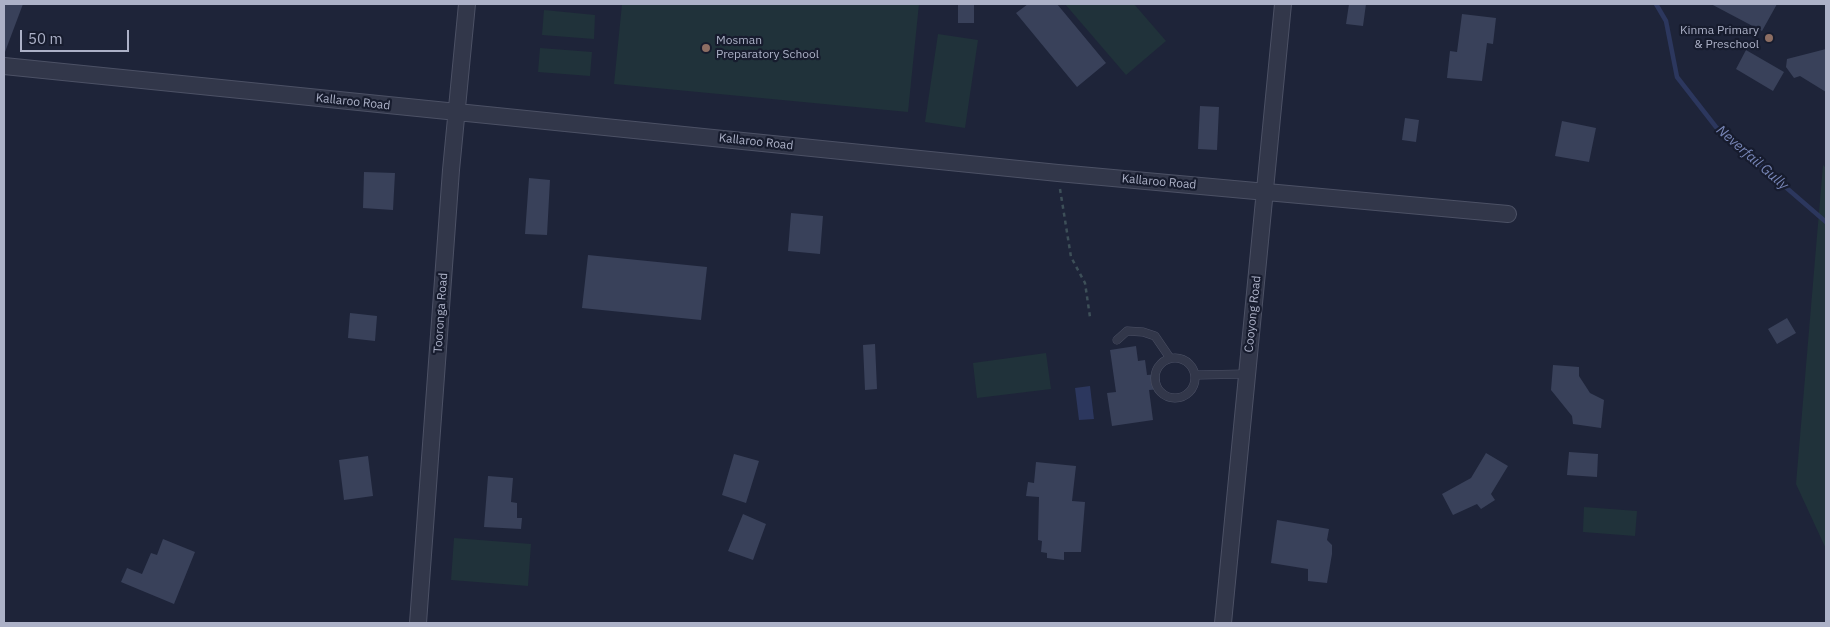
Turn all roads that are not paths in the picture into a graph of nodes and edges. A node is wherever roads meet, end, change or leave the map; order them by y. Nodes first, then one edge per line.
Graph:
1 (466, 4) edge
2 (1283, 4) edge
3 (4, 66) edge
4 (457, 114) junction
5 (1265, 192) junction
6 (1508, 214) dead end
7 (1117, 340) dead end
8 (1170, 358) junction
9 (1247, 374) junction
10 (1196, 375) junction
11 (418, 623) edge
12 (1223, 623) edge

1 - 4 street, Tooronga Road
2 - 5 street, Cooyong Road
3 - 4 street, Kallaroo Road
4 - 5 street, Kallaroo Road
4 - 11 street, Tooronga Road
5 - 6 street, Kallaroo Road
5 - 9 street, Cooyong Road
7 - 8 lane
8 - 10 lane
8 - 10 lane
9 - 10 lane
9 - 12 street, Cooyong Road

